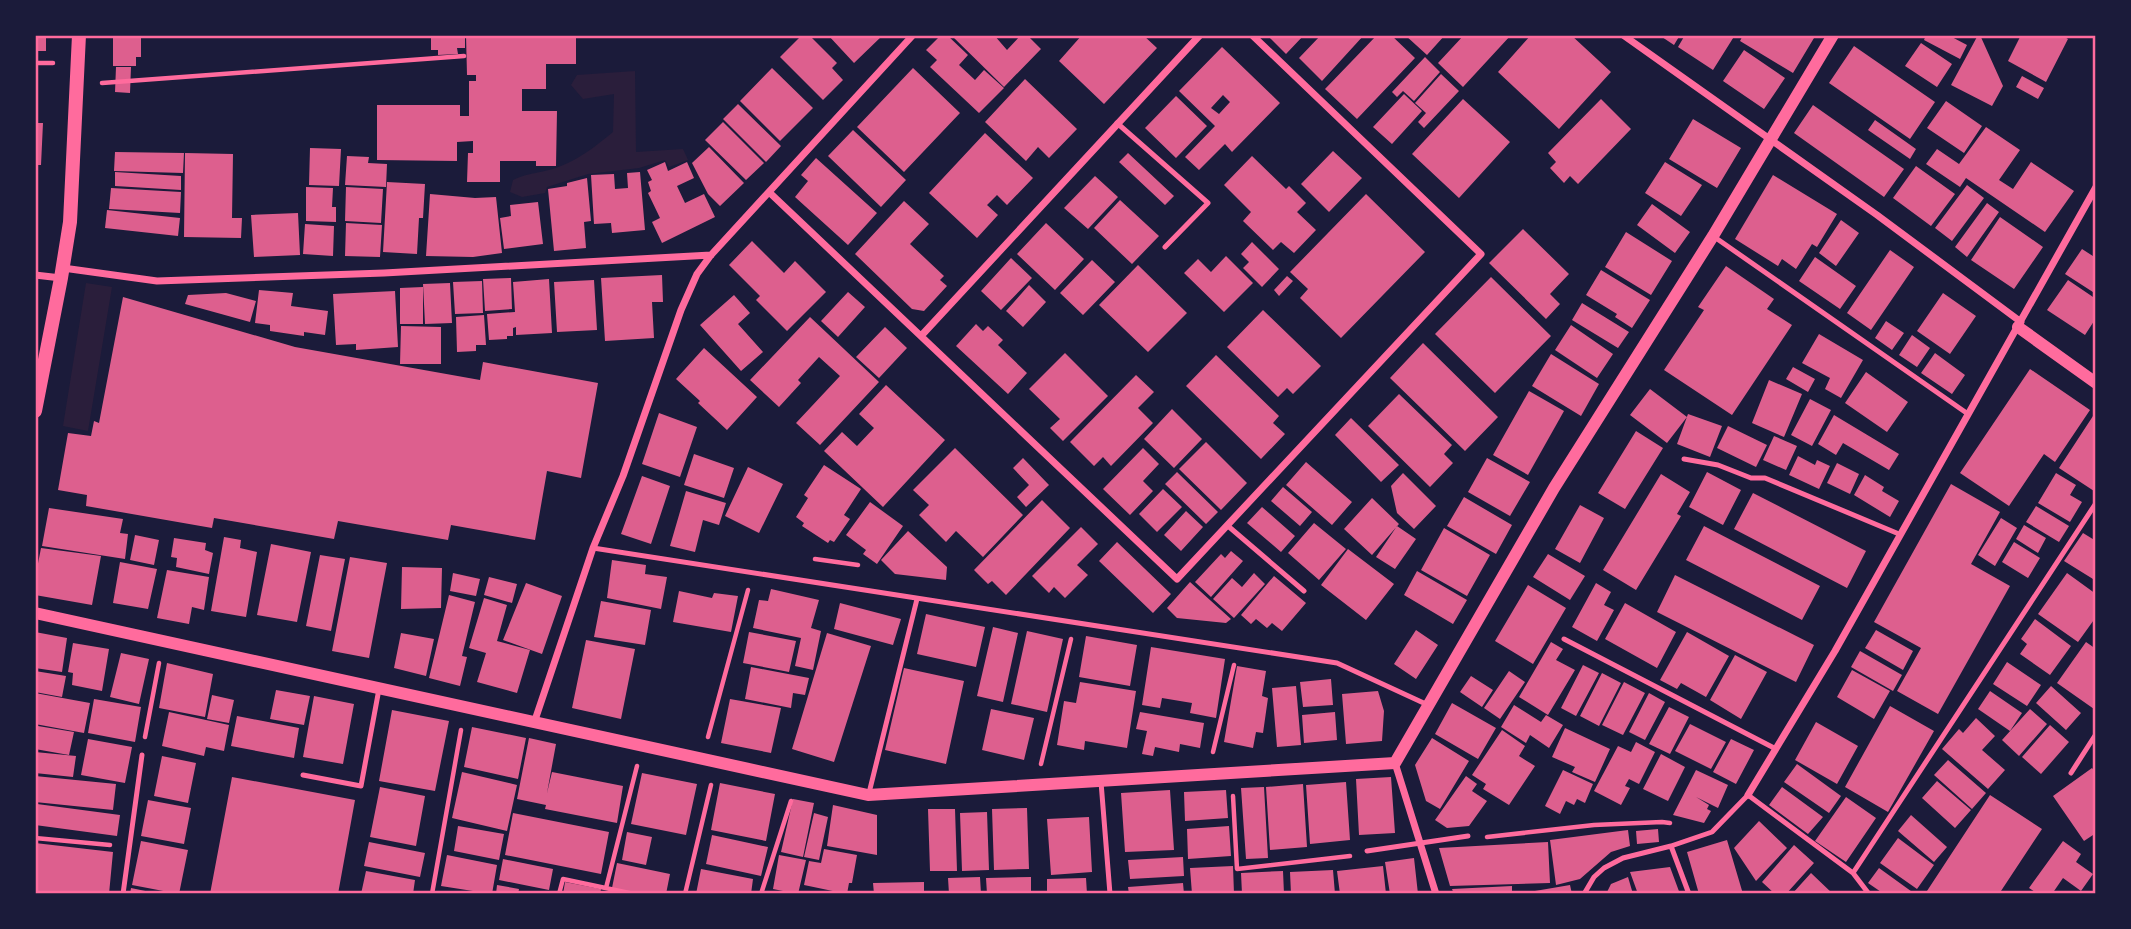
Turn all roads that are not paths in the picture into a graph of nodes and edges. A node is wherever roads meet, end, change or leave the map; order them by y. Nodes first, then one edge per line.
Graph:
1 (79, 35) edge
2 (913, 35) edge
3 (1200, 35) edge
4 (1252, 35) edge
5 (1623, 35) edge
6 (1833, 35) edge
7 (1117, 123) junction
8 (1770, 142) junction
9 (2096, 187) edge
10 (770, 192) junction
11 (1713, 236) junction
12 (1165, 247) dead end
13 (711, 255) junction
14 (62, 273) junction
15 (35, 275) edge
16 (2020, 324) junction
17 (920, 336) junction
18 (2096, 383) edge
19 (35, 411) edge
20 (1968, 414) junction
21 (1684, 459) dead end
22 (2096, 503) edge
23 (1228, 526) junction
24 (1899, 534) junction
25 (593, 548) junction
26 (1304, 591) dead end
27 (917, 599) junction
28 (35, 613) edge
29 (1564, 639) dead end
30 (379, 689) junction
31 (1428, 705) junction
32 (534, 723) junction
33 (2096, 734) edge
34 (1776, 749) junction
35 (142, 755) road end
36 (1395, 763) junction
37 (2071, 773) dead end
38 (303, 775) dead end
39 (1101, 779) junction
40 (868, 795) junction
41 (1748, 795) junction
42 (1468, 836) road end
43 (1420, 842) junction
44 (1671, 846) junction
45 (1367, 851) road end
46 (1853, 873) junction
47 (123, 894) edge
48 (1110, 894) edge
49 (1436, 894) edge
50 (1584, 894) edge
51 (1689, 894) edge
52 (1869, 894) edge

1 - 14 main road
2 - 10 street
3 - 7 street
4 - 23 street
5 - 8 street
6 - 8 street
7 - 12 lane
7 - 17 street
8 - 11 street
8 - 16 street
9 - 16 street
10 - 13 street
10 - 17 street
11 - 20 lane
11 - 31 street
13 - 14 street
13 - 25 street
14 - 15 street
14 - 19 main road
16 - 18 street
16 - 20 street
17 - 23 street
20 - 24 street
21 - 24 lane
22 - 46 lane
23 - 26 lane
24 - 34 street
25 - 27 lane
25 - 32 street
27 - 31 lane
27 - 40 lane
28 - 30 street
29 - 34 lane
30 - 32 street
30 - 38 lane
31 - 36 street
32 - 40 street
33 - 37 lane
34 - 41 street
35 - 47 lane
36 - 39 street
36 - 43 street
39 - 40 street
39 - 48 lane
41 - 44 lane
41 - 46 lane
42 - 43 lane
43 - 45 lane
43 - 49 street
44 - 50 lane
44 - 51 lane
46 - 52 lane

